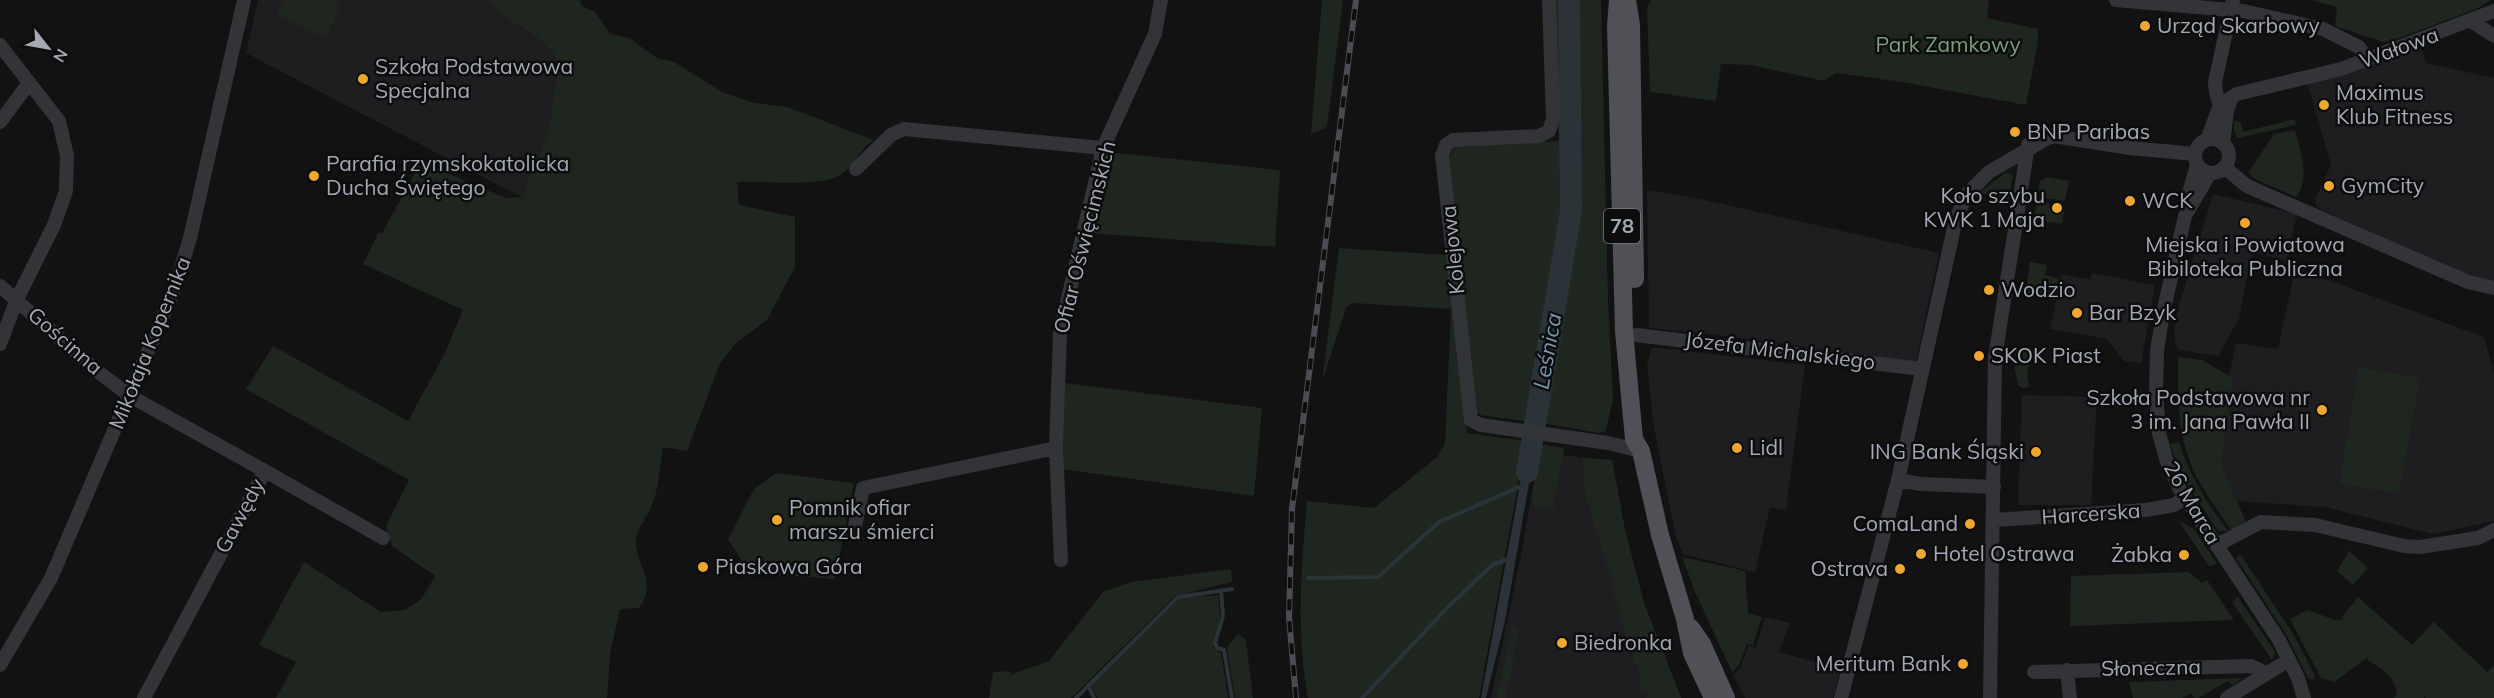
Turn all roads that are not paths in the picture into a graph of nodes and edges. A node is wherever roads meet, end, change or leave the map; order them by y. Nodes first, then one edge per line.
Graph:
1 (244, 0) edge
2 (1161, 0) edge
3 (1549, 0) edge
4 (1618, 0) edge
5 (1627, 0) edge
6 (2116, 0) edge
7 (2232, 5) edge
8 (2494, 11) edge
9 (2471, 21) junction
10 (2494, 36) edge
11 (0, 45) edge
12 (2368, 60) junction
13 (29, 83) junction
14 (2226, 101) junction
15 (0, 122) edge
16 (2207, 140) junction
17 (2223, 144) junction
18 (2028, 145) junction
19 (1103, 148) junction
20 (2196, 159) junction
21 (2224, 167) junction
22 (856, 168) dead end
23 (2210, 173) junction
24 (2185, 216) junction
25 (0, 286) edge
26 (2494, 288) edge
27 (16, 299) junction
28 (1636, 335) junction
29 (0, 344) edge
30 (1922, 369) junction
31 (130, 396) junction
32 (1056, 448) junction
33 (1641, 451) junction
34 (265, 471) junction
35 (1898, 480) junction
36 (1994, 488) junction
37 (2185, 498) junction
38 (1994, 520) junction
39 (2494, 530) edge
40 (854, 531) dead end
41 (383, 538) dead end
42 (2217, 545) junction
43 (1061, 560) dead end
44 (1685, 620) junction
45 (2289, 660) junction
46 (0, 663) edge
47 (2067, 670) junction
48 (2034, 672) dead end
49 (2266, 673) junction
50 (144, 698) edge
51 (1713, 698) edge
52 (1726, 698) edge
53 (1841, 698) edge
54 (1990, 698) edge
55 (2070, 698) edge
56 (2227, 698) edge
57 (2304, 698) edge

1 - 31 street, Mikołaja Kopernika
2 - 19 street, Ofiar Oświęcimskich
3 - 33 street, Kolejowa
4 - 33 main road, 78
5 - 28 main road, 78
6 - 7 street
7 - 12 street
7 - 14 street
8 - 9 street, Wałowa
9 - 10 street
9 - 12 street, Wałowa
11 - 13 street
12 - 14 street, Wałowa
13 - 15 street
13 - 27 street
14 - 16 street
14 - 17 street
16 - 17 street
16 - 20 street
17 - 21 street
18 - 20 street
18 - 30 street
18 - 36 street
19 - 22 street
19 - 32 street, Ofiar Oświęcimskich
20 - 23 street
20 - 24 street, 26 Marca
21 - 23 street
21 - 26 street
23 - 24 street, 26 Marca
24 - 37 street, 26 Marca
25 - 27 street, Gościnna
27 - 29 street
27 - 31 street, Gościnna
28 - 30 street, Józefa Michalskiego
28 - 33 main road, 78
30 - 35 street
31 - 34 street, Gawędy
31 - 46 street, Mikołaja Kopernika
32 - 40 street
32 - 43 street, Ofiar Oświęcimskich
33 - 44 main road, 78
34 - 41 street
34 - 50 street, Gawędy
35 - 36 street
35 - 53 street
36 - 38 street
37 - 38 street, Harcerska
37 - 42 street, 26 Marca
38 - 54 street
39 - 42 street
42 - 45 street, 26 Marca
44 - 51 main road, 78
44 - 52 main road, 78
45 - 49 street
45 - 57 street, 26 Marca
47 - 48 street, Słoneczna
47 - 49 street, Słoneczna
47 - 55 street
49 - 56 street

